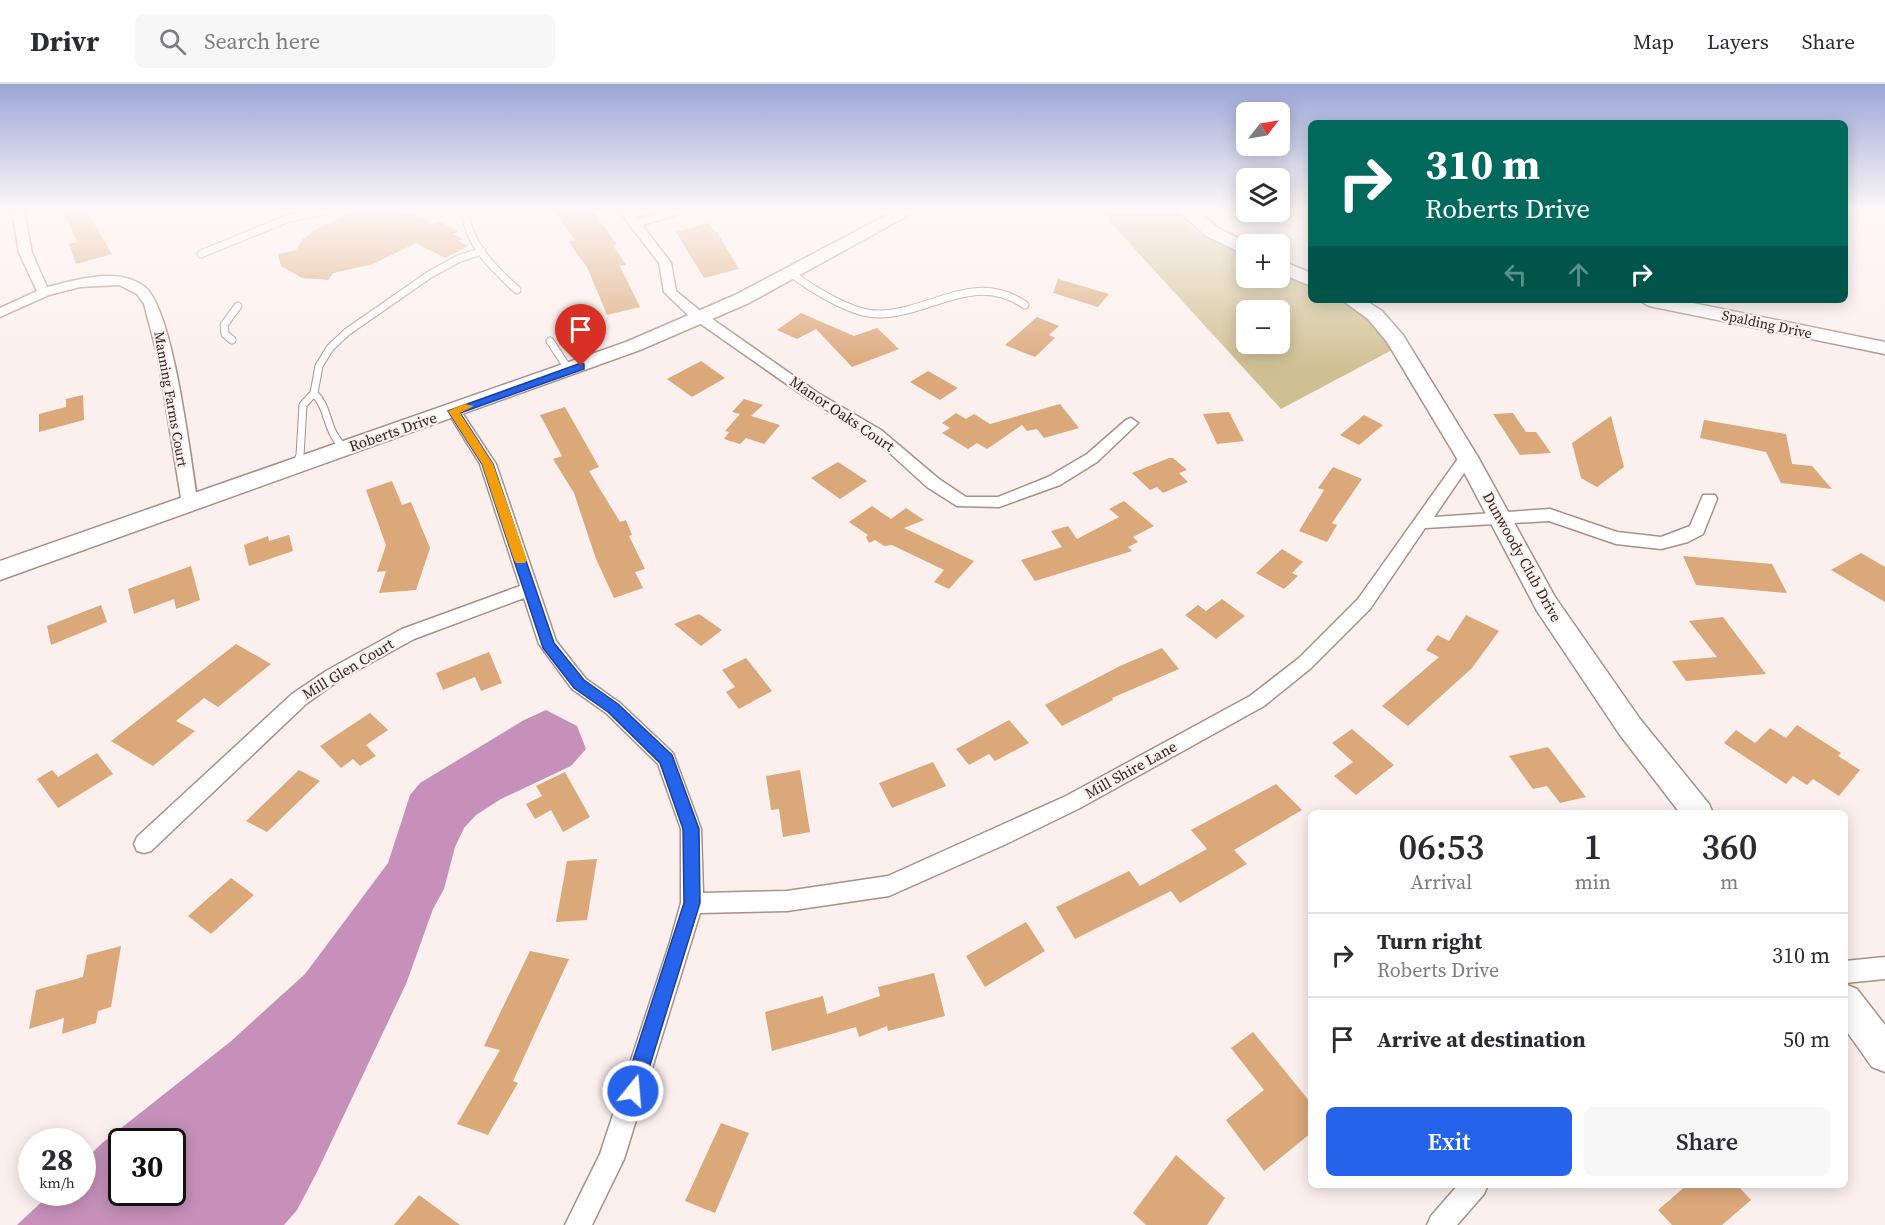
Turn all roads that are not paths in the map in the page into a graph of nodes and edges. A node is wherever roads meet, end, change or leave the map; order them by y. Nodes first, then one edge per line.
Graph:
1 (28, 264) edge
2 (448, 264) edge
3 (492, 264) edge
4 (665, 264) edge
5 (810, 264) edge
6 (1290, 271) edge
7 (792, 274) junction
8 (1308, 279) edge
9 (518, 290) dead end
10 (44, 292) junction
11 (1356, 303) edge
12 (1664, 303) edge
13 (1025, 305) dead end
14 (238, 306) dead end
15 (0, 313) edge
16 (704, 321) junction
17 (232, 340) dead end
18 (550, 340) dead end
19 (1885, 348) edge
20 (569, 370) junction
21 (314, 393) junction
22 (454, 411) junction
23 (1131, 423) dead end
24 (345, 449) junction
25 (1467, 457) junction
26 (294, 467) junction
27 (1710, 499) dead end
28 (190, 504) junction
29 (1500, 519) junction
30 (1422, 524) junction
31 (0, 571) edge
32 (529, 590) junction
33 (1696, 810) edge
34 (144, 844) dead end
35 (692, 903) junction
36 (1885, 968) edge
37 (1848, 972) edge
38 (1848, 1005) edge
39 (1885, 1054) edge
40 (1473, 1188) edge
41 (578, 1225) edge
42 (1440, 1225) edge

1 - 10 street
2 - 21 lane
3 - 9 lane
4 - 16 street, Manor Oaks Court
5 - 7 street, Roberts Drive
6 - 8 street
7 - 13 lane
7 - 16 street, Roberts Drive
10 - 15 street, Manning Farms Court
10 - 28 street, Manning Farms Court
11 - 25 street, Dunwoody Club Drive
12 - 19 street, Spalding Drive
14 - 17 lane
16 - 20 street, Roberts Drive
16 - 23 street, Manor Oaks Court
18 - 20 lane
20 - 22 street, Roberts Drive
21 - 24 lane
21 - 26 lane
22 - 24 street, Roberts Drive
22 - 32 street
24 - 26 street, Roberts Drive
25 - 29 street, Dunwoody Club Drive
25 - 30 street, Mill Shire Lane
26 - 28 street, Roberts Drive
27 - 29 street
28 - 31 street, Roberts Drive
29 - 30 street
29 - 33 street, Dunwoody Club Drive
30 - 35 street, Mill Shire Lane
32 - 34 street, Mill Glen Court
32 - 35 street
35 - 41 street
36 - 37 street
38 - 39 street
40 - 42 street

